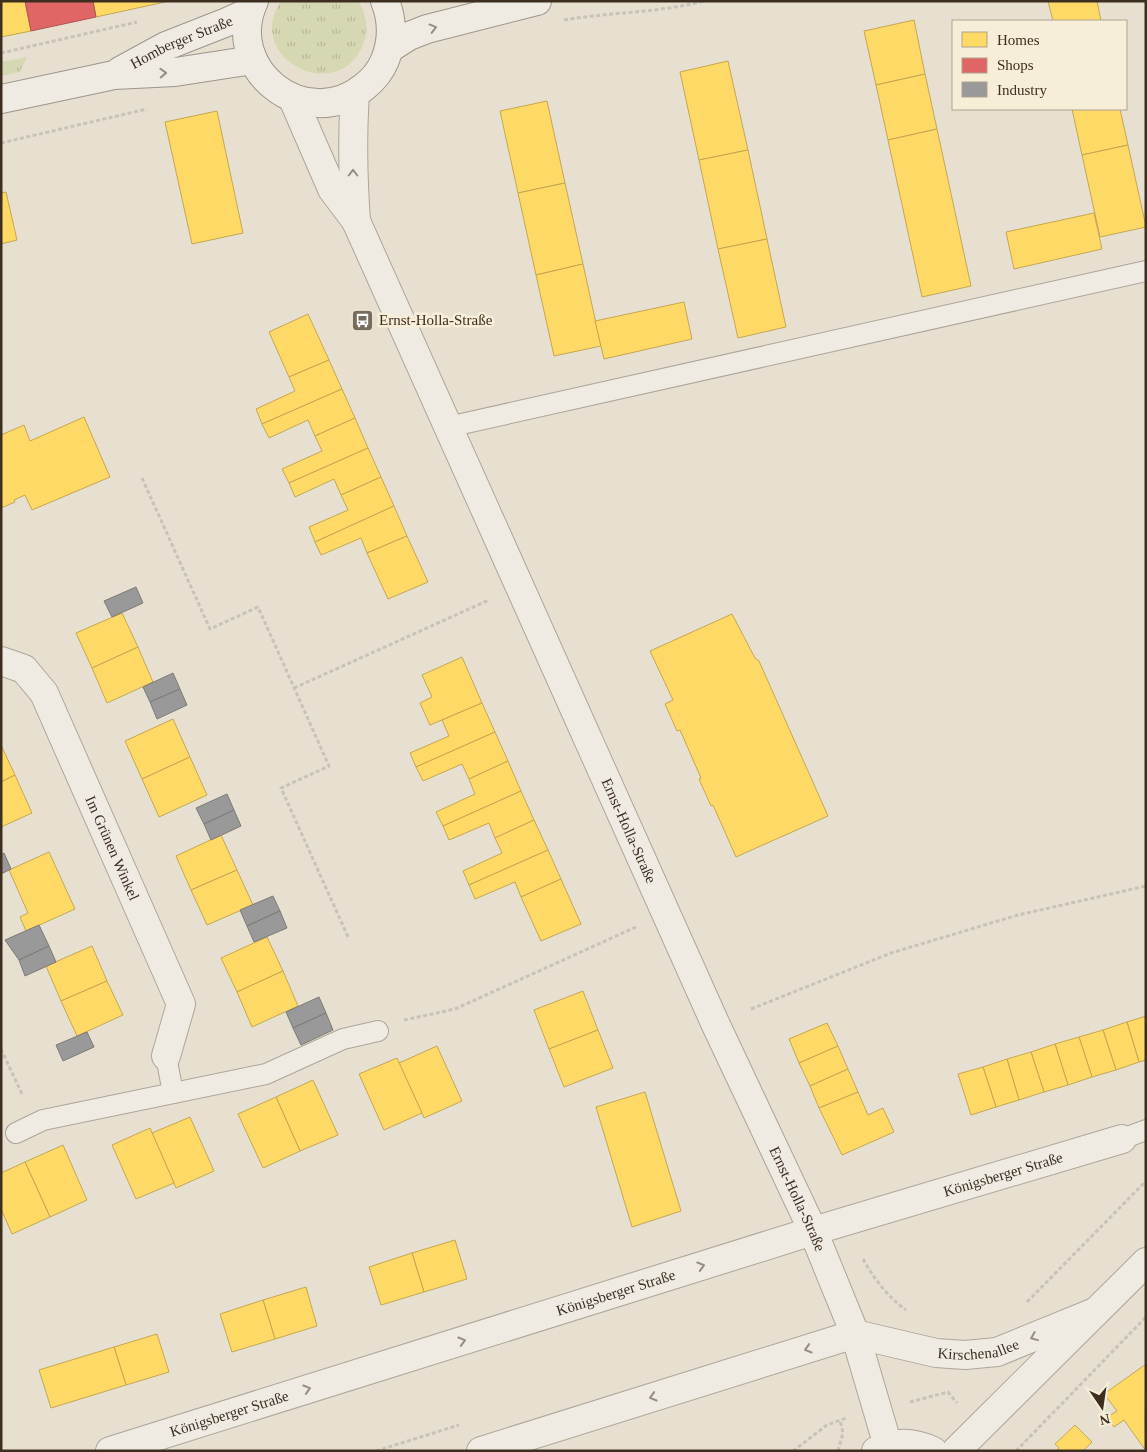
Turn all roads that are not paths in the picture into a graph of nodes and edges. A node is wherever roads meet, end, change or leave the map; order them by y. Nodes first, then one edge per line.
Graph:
1 (385, 1) edge
2 (538, 1) edge
3 (252, 6) edge
4 (390, 48) junction
5 (253, 60) junction
6 (114, 74) junction
7 (355, 94) junction
8 (1, 99) edge
9 (293, 99) junction
10 (356, 221) junction
11 (1146, 271) edge
12 (448, 427) junction
13 (1, 661) edge
14 (378, 1031) road end
15 (166, 1056) joint
16 (173, 1093) junction
17 (16, 1133) dead end
18 (1134, 1135) edge
19 (813, 1231) junction
20 (1146, 1262) edge
21 (1095, 1312) junction
22 (855, 1334) junction
23 (882, 1448) edge
24 (110, 1451) edge
25 (481, 1451) edge
26 (934, 1451) edge
27 (956, 1451) edge

1 - 4 street
4 -> 2 street
3 - 5 street
3 - 6 street, Homberger Straße
4 - 7 street
6 -> 5 street, Homberger Straße
5 - 9 street
6 - 8 street, Homberger Straße
7 - 9 street
10 -> 7 street, Ernst-Holla-Straße
9 - 10 street, Ernst-Holla-Straße
10 - 12 street, Ernst-Holla-Straße
11 - 12 lane
12 - 19 street, Ernst-Holla-Straße
13 - 15 street, Im Grünen Winkel
14 - 16 lane
15 - 16 lane
16 - 17 lane
18 - 19 street, Königsberger Straße
19 - 22 street, Ernst-Holla-Straße
24 -> 19 street, Königsberger Straße
20 - 21 street, Kirschenallee
21 -> 22 street, Kirschenallee
21 - 27 street, Kirschenallee
22 - 23 street, Ernst-Holla-Straße
22 -> 25 street
23 - 26 street

